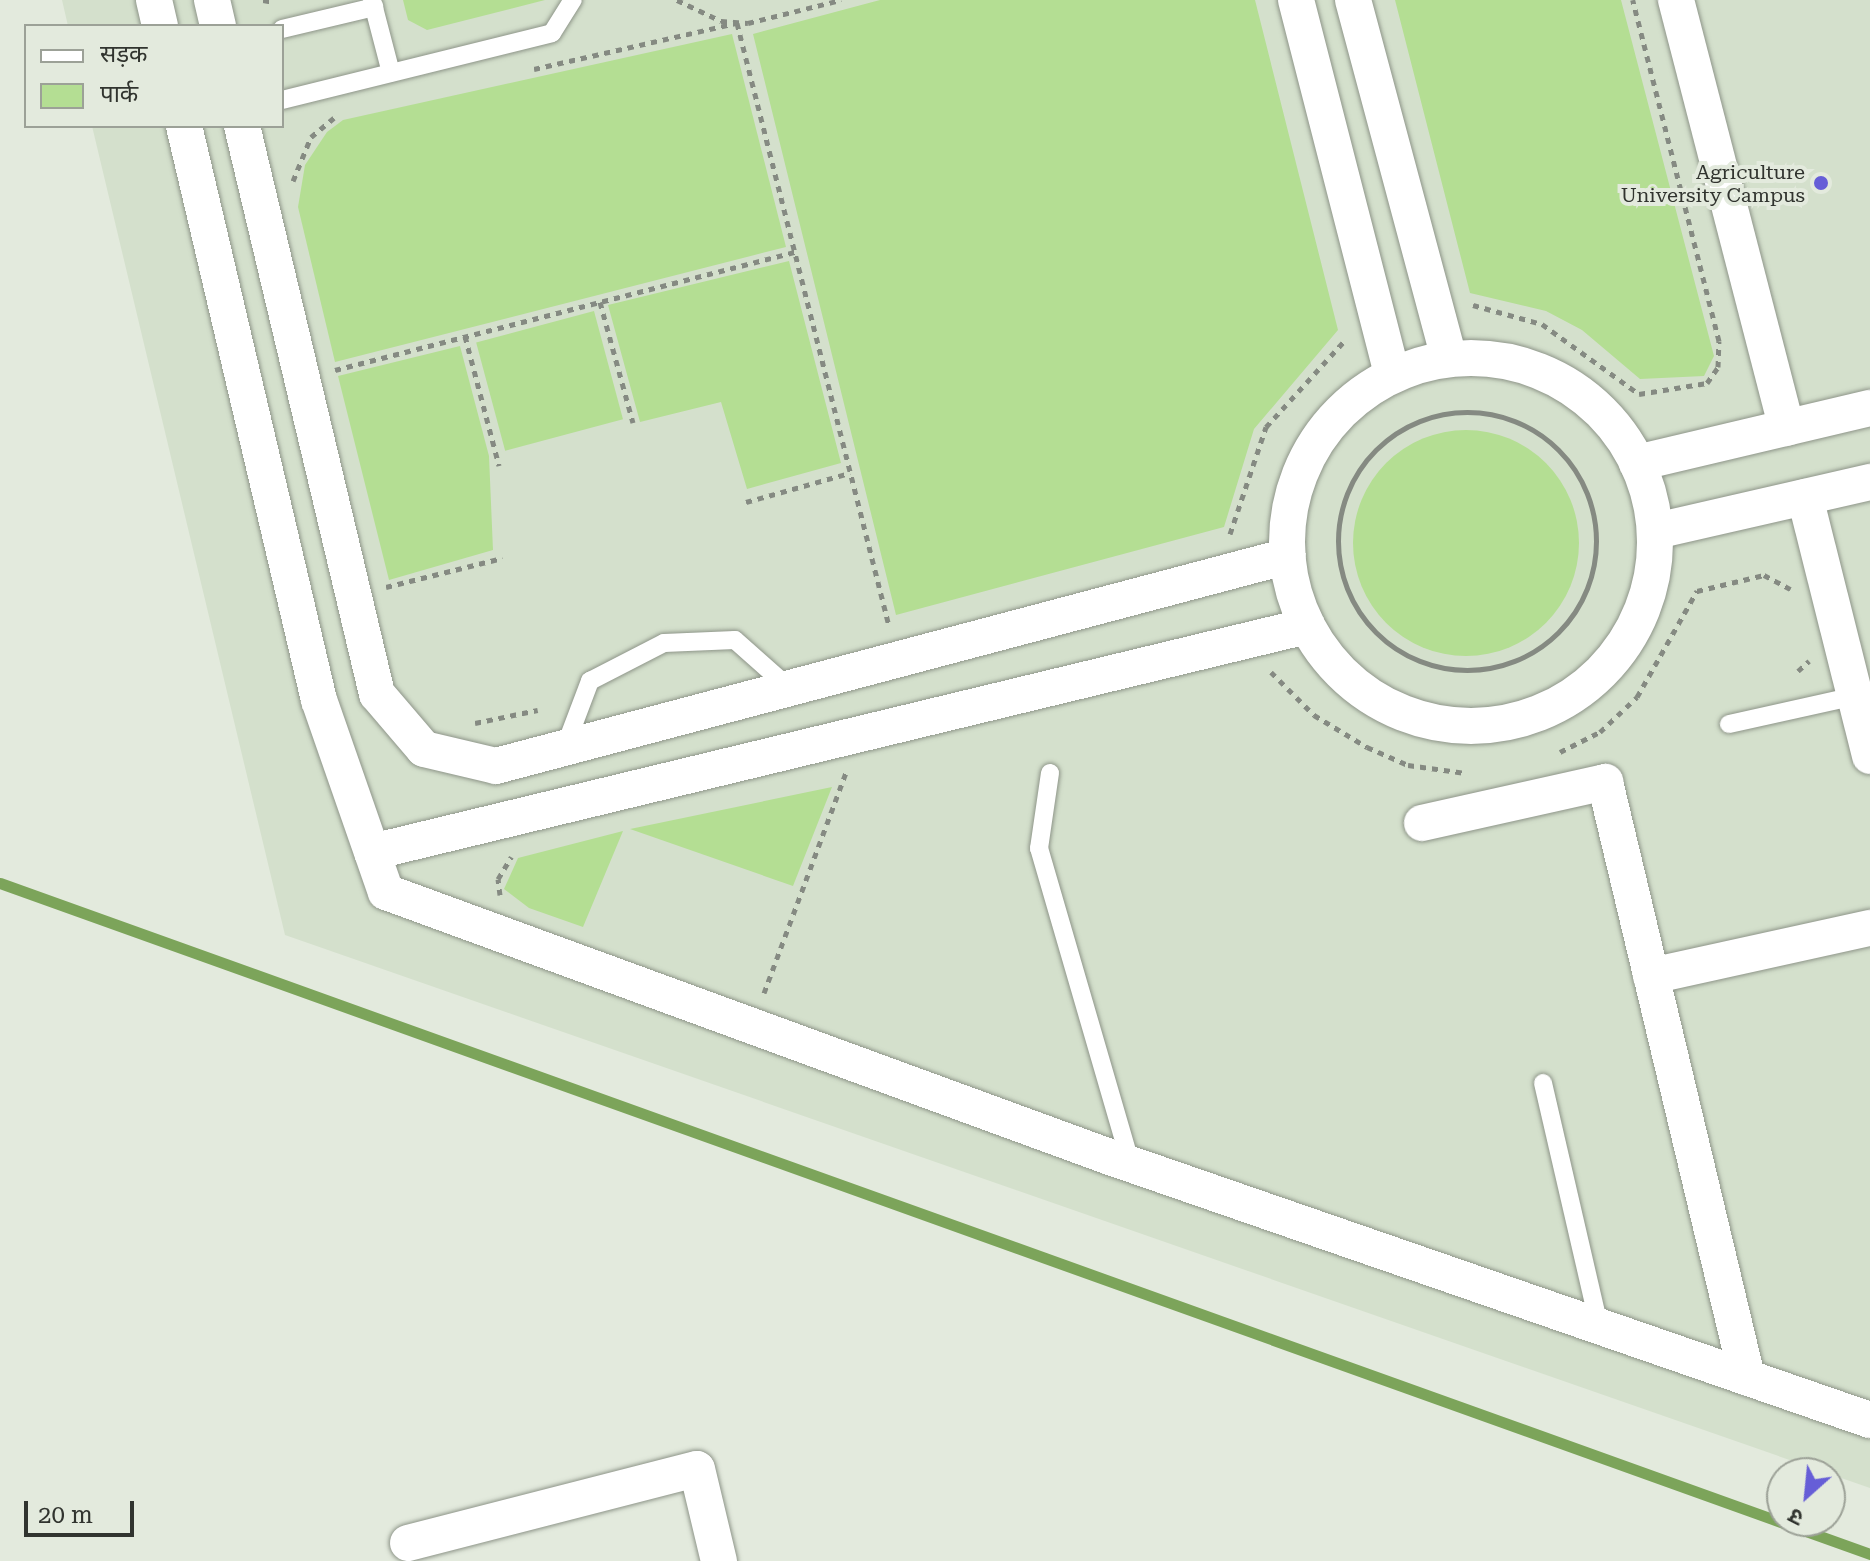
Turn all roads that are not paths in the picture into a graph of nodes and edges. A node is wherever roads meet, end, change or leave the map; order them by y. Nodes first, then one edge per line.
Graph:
1 (154, 0) edge
2 (212, 0) edge
3 (573, 0) edge
4 (1296, 0) edge
5 (1353, 0) edge
6 (1676, 0) edge
7 (373, 4) edge
8 (160, 24) edge
9 (218, 24) edge
10 (284, 28) edge
11 (391, 73) junction
12 (284, 100) edge
13 (184, 128) edge
14 (242, 128) edge
15 (1449, 358) junction
16 (1392, 375) junction
17 (1870, 408) edge
18 (1787, 428) junction
19 (1637, 463) junction
20 (1870, 482) edge
21 (1805, 497) junction
22 (1656, 531) junction
23 (1288, 556) junction
24 (1307, 626) junction
25 (789, 688) junction
26 (1855, 696) junction
27 (1729, 724) dead end
28 (579, 744) junction
29 (1870, 756) edge
30 (1050, 773) dead end
31 (608, 795) junction
32 (1422, 823) dead end
33 (372, 852) junction
34 (1870, 928) edge
35 (1651, 976) junction
36 (1543, 1083) dead end
37 (1131, 1165) junction
38 (1599, 1326) junction
39 (1747, 1377) junction
40 (1870, 1420) edge
41 (408, 1543) dead end
42 (719, 1561) edge

1 - 8 street
2 - 9 street
3 - 11 lane
4 - 16 street
5 - 15 street
6 - 18 street
7 - 10 lane
7 - 11 lane
11 - 12 lane
13 - 33 street
14 - 28 street
15 - 16 street
15 - 19 street
16 - 23 street
17 - 18 street
18 - 19 street
19 - 22 street
20 - 21 street
21 - 22 street
21 - 26 street
22 - 24 street
23 - 24 street
23 - 25 street
24 - 31 street
25 - 28 street
25 - 28 lane
26 - 27 lane
26 - 29 street
28 - 31 street
30 - 37 lane
31 - 33 street
32 - 35 street
33 - 37 street
34 - 35 street
35 - 39 street
36 - 38 lane
37 - 38 street
38 - 39 street
39 - 40 street
41 - 42 street

